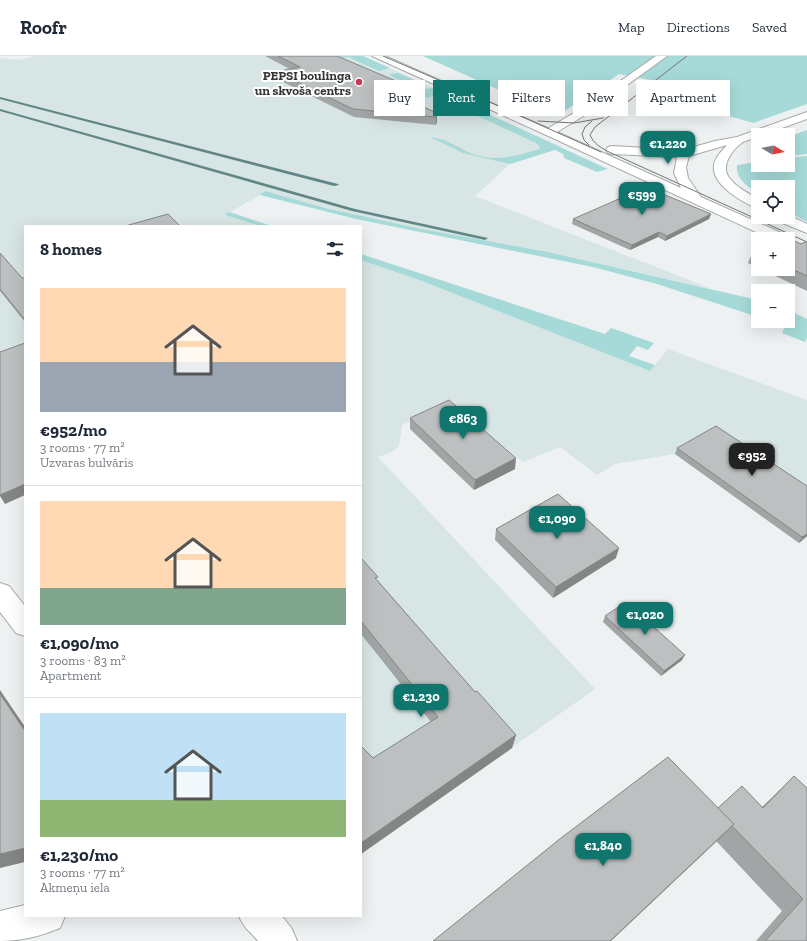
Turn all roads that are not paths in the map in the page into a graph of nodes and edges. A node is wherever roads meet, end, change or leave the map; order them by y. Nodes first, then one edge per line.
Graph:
1 (377, 56) edge
2 (396, 56) edge
3 (662, 56) edge
4 (807, 115) edge
5 (554, 129) junction
6 (739, 140) junction
7 (612, 150) junction
8 (684, 154) junction
9 (681, 180) junction
10 (711, 192) dead end
11 (695, 198) junction
12 (725, 198) dead end
13 (751, 200) edge
14 (751, 207) edge
15 (795, 223) edge
16 (807, 229) edge
17 (767, 232) edge
18 (0, 593) edge
19 (24, 625) edge
20 (44, 917) edge
21 (258, 917) edge
22 (0, 928) edge
23 (280, 941) edge

1 - 5 main road
2 - 5 main road
3 - 5 main road
4 - 6 main road
5 - 7 main road
5 - 11 main road
6 - 8 main road
6 - 13 main road
7 - 8 main road
7 - 9 main road
8 - 9 main road
9 - 10 main road
9 - 11 main road
11 - 17 main road
12 - 14 main road
15 - 16 main road
18 - 19 main road
20 - 22 main road
21 - 23 main road

